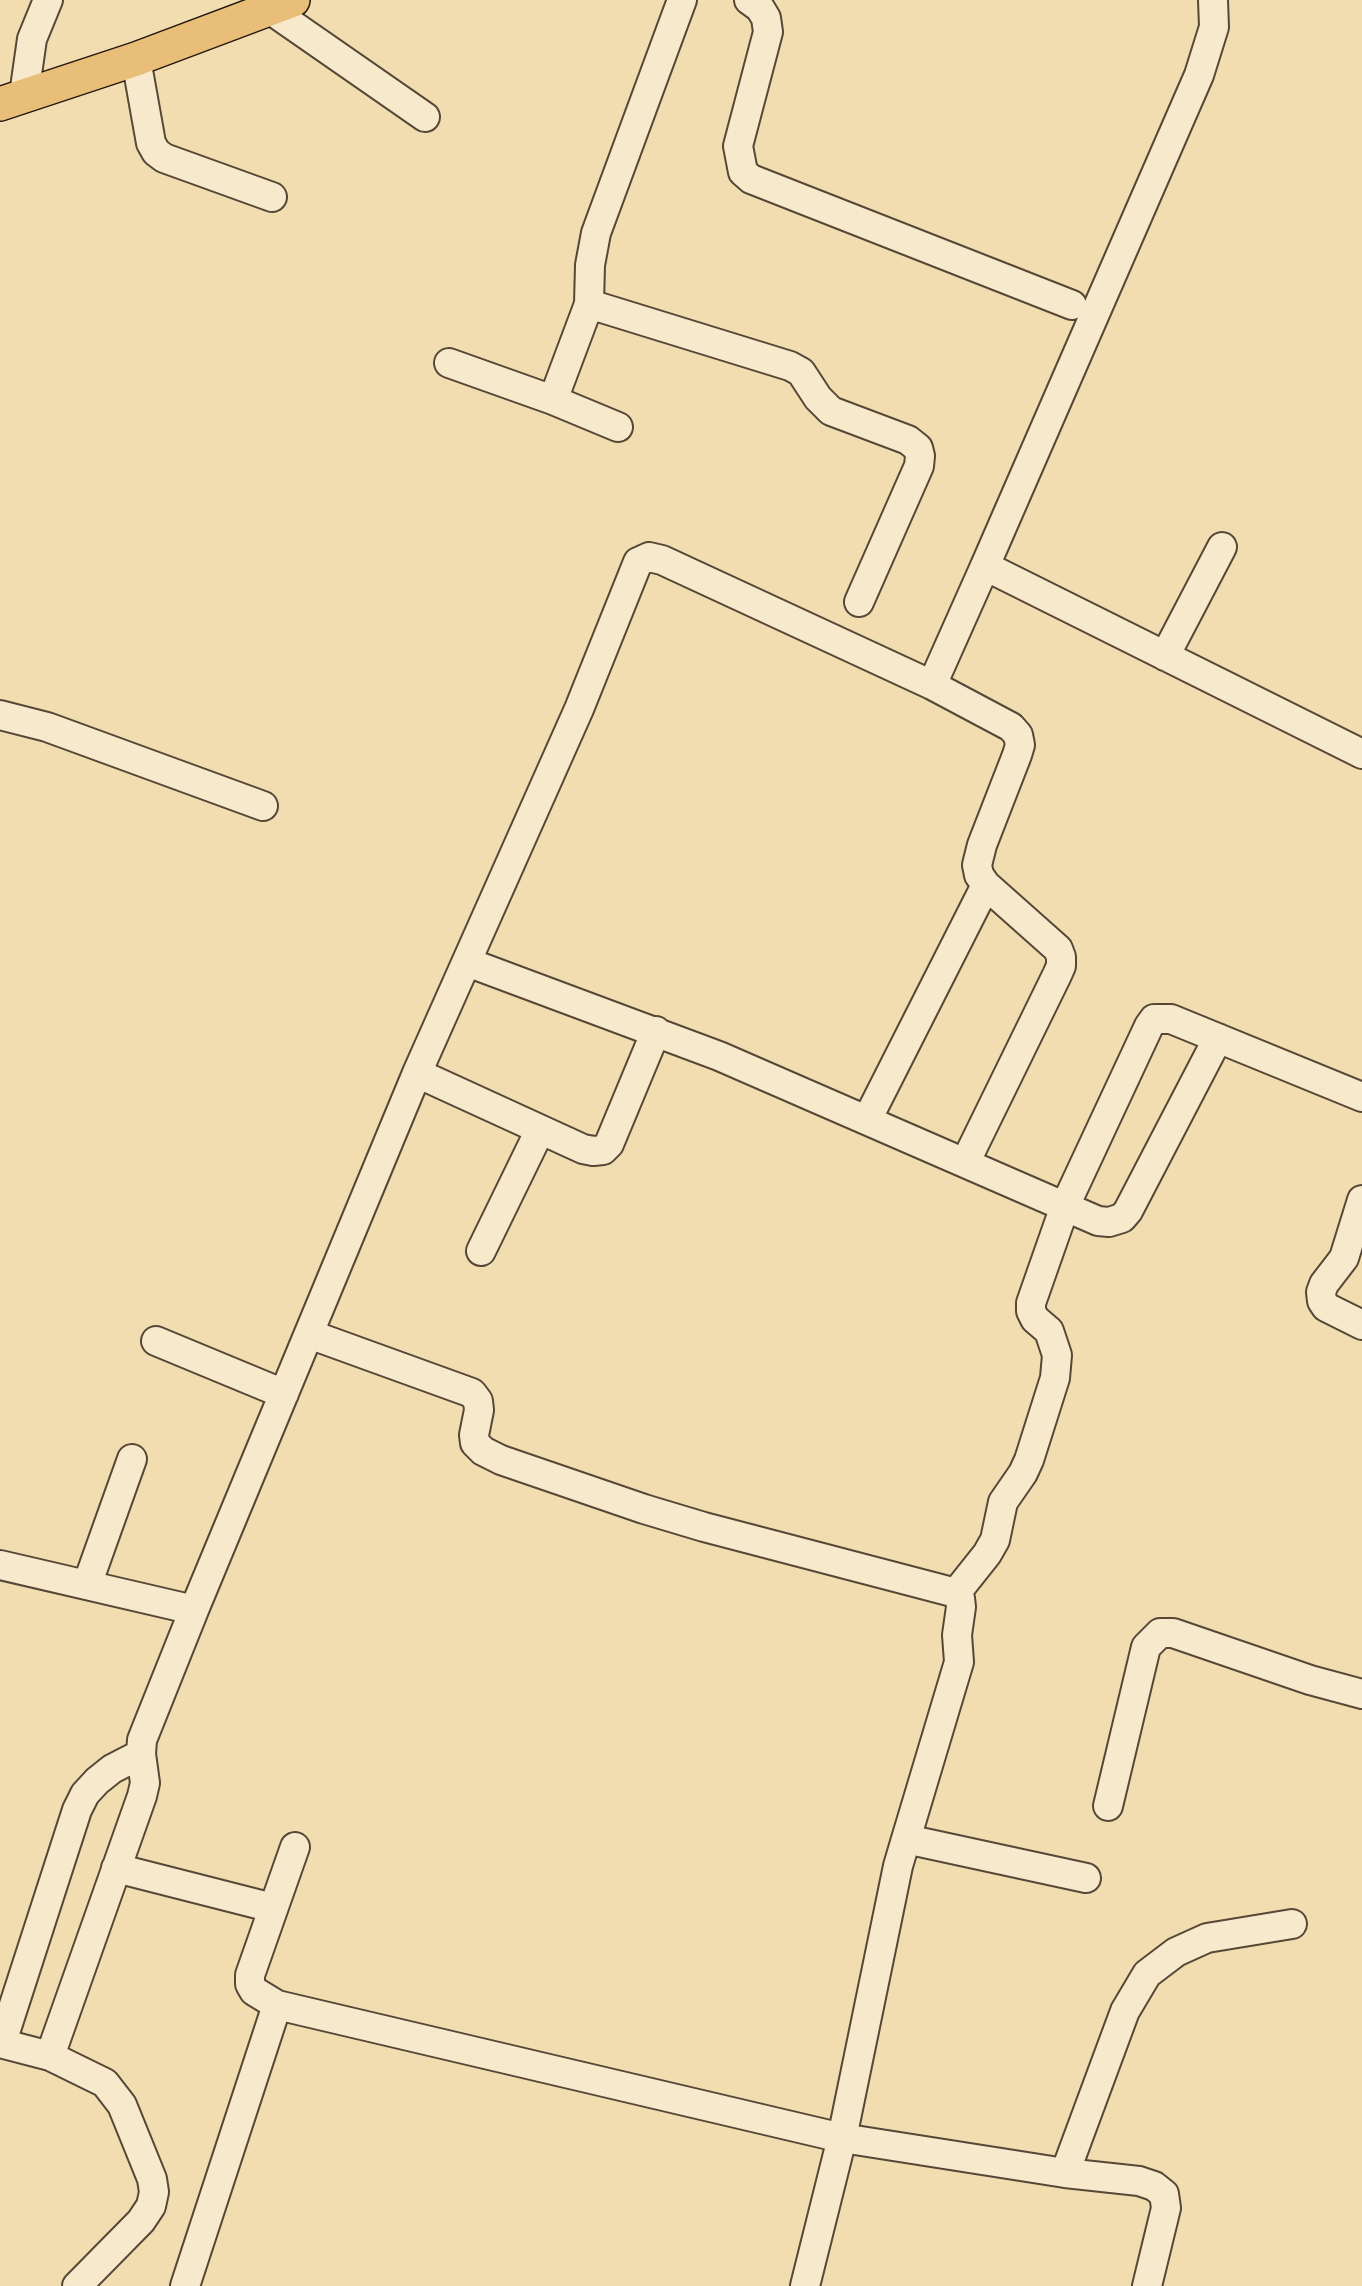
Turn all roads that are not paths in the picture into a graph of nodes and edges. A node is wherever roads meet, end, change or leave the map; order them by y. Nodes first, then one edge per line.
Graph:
1 (48, 0) edge
2 (682, 0) edge
3 (749, 0) edge
4 (1213, 0) edge
5 (282, 5) edge
6 (136, 59) junction
7 (12, 100) edge
8 (425, 117) dead end
9 (272, 197) dead end
10 (590, 304) junction
11 (1072, 305) dead end
12 (449, 363) dead end
13 (553, 400) junction
14 (618, 427) dead end
15 (1222, 547) dead end
16 (985, 566) junction
17 (859, 602) dead end
18 (1165, 656) junction
19 (932, 685) junction
20 (0, 715) edge
21 (1362, 754) edge
22 (263, 806) dead end
23 (986, 885) junction
24 (467, 962) junction
25 (656, 1031) junction
26 (1218, 1038) junction
27 (417, 1073) junction
28 (1362, 1097) edge
29 (867, 1120) junction
30 (540, 1130) junction
31 (965, 1163) junction
32 (1362, 1200) edge
33 (1065, 1206) junction
34 (481, 1251) dead end
35 (1362, 1325) edge
36 (309, 1335) junction
37 (156, 1341) dead end
38 (284, 1394) junction
39 (132, 1460) dead end
40 (0, 1564) edge
41 (87, 1585) junction
42 (956, 1593) junction
43 (194, 1610) junction
44 (1362, 1694) edge
45 (141, 1754) junction
46 (1108, 1806) dead end
47 (906, 1839) junction
48 (295, 1847) dead end
49 (116, 1869) junction
50 (1086, 1878) dead end
51 (273, 1908) junction
52 (1292, 1924) dead end
53 (277, 2005) junction
54 (1, 2042) edge
55 (50, 2056) junction
56 (842, 2138) junction
57 (1065, 2173) junction
58 (77, 2286) edge
59 (184, 2286) edge
60 (806, 2286) edge
61 (1147, 2286) edge

1 - 7 street
2 - 10 street
3 - 11 street
4 - 16 street
5 - 6 highway
5 - 8 street
6 - 7 highway
6 - 9 street
10 - 13 street
10 - 17 street
12 - 13 street
13 - 14 street
15 - 18 street
16 - 18 street
16 - 19 street
18 - 21 street
19 - 23 street
19 - 24 street
20 - 22 street
23 - 29 street
23 - 31 street
24 - 25 street
24 - 27 street
25 - 29 street
25 - 30 street
26 - 28 street
26 - 33 street
26 - 33 street
27 - 30 street
27 - 36 street
29 - 31 street
30 - 34 street
31 - 33 street
32 - 35 street
33 - 42 street
36 - 38 street
36 - 42 street
37 - 38 street
38 - 43 street
39 - 41 street
40 - 41 street
41 - 43 street
42 - 47 street
43 - 45 street
44 - 46 street
45 - 49 street
45 - 54 street
47 - 50 street
47 - 56 street
48 - 51 street
49 - 51 street
49 - 55 street
51 - 53 street
52 - 57 street
53 - 56 street
53 - 59 street
54 - 55 street
55 - 58 street
56 - 57 street
56 - 60 street
57 - 61 street

